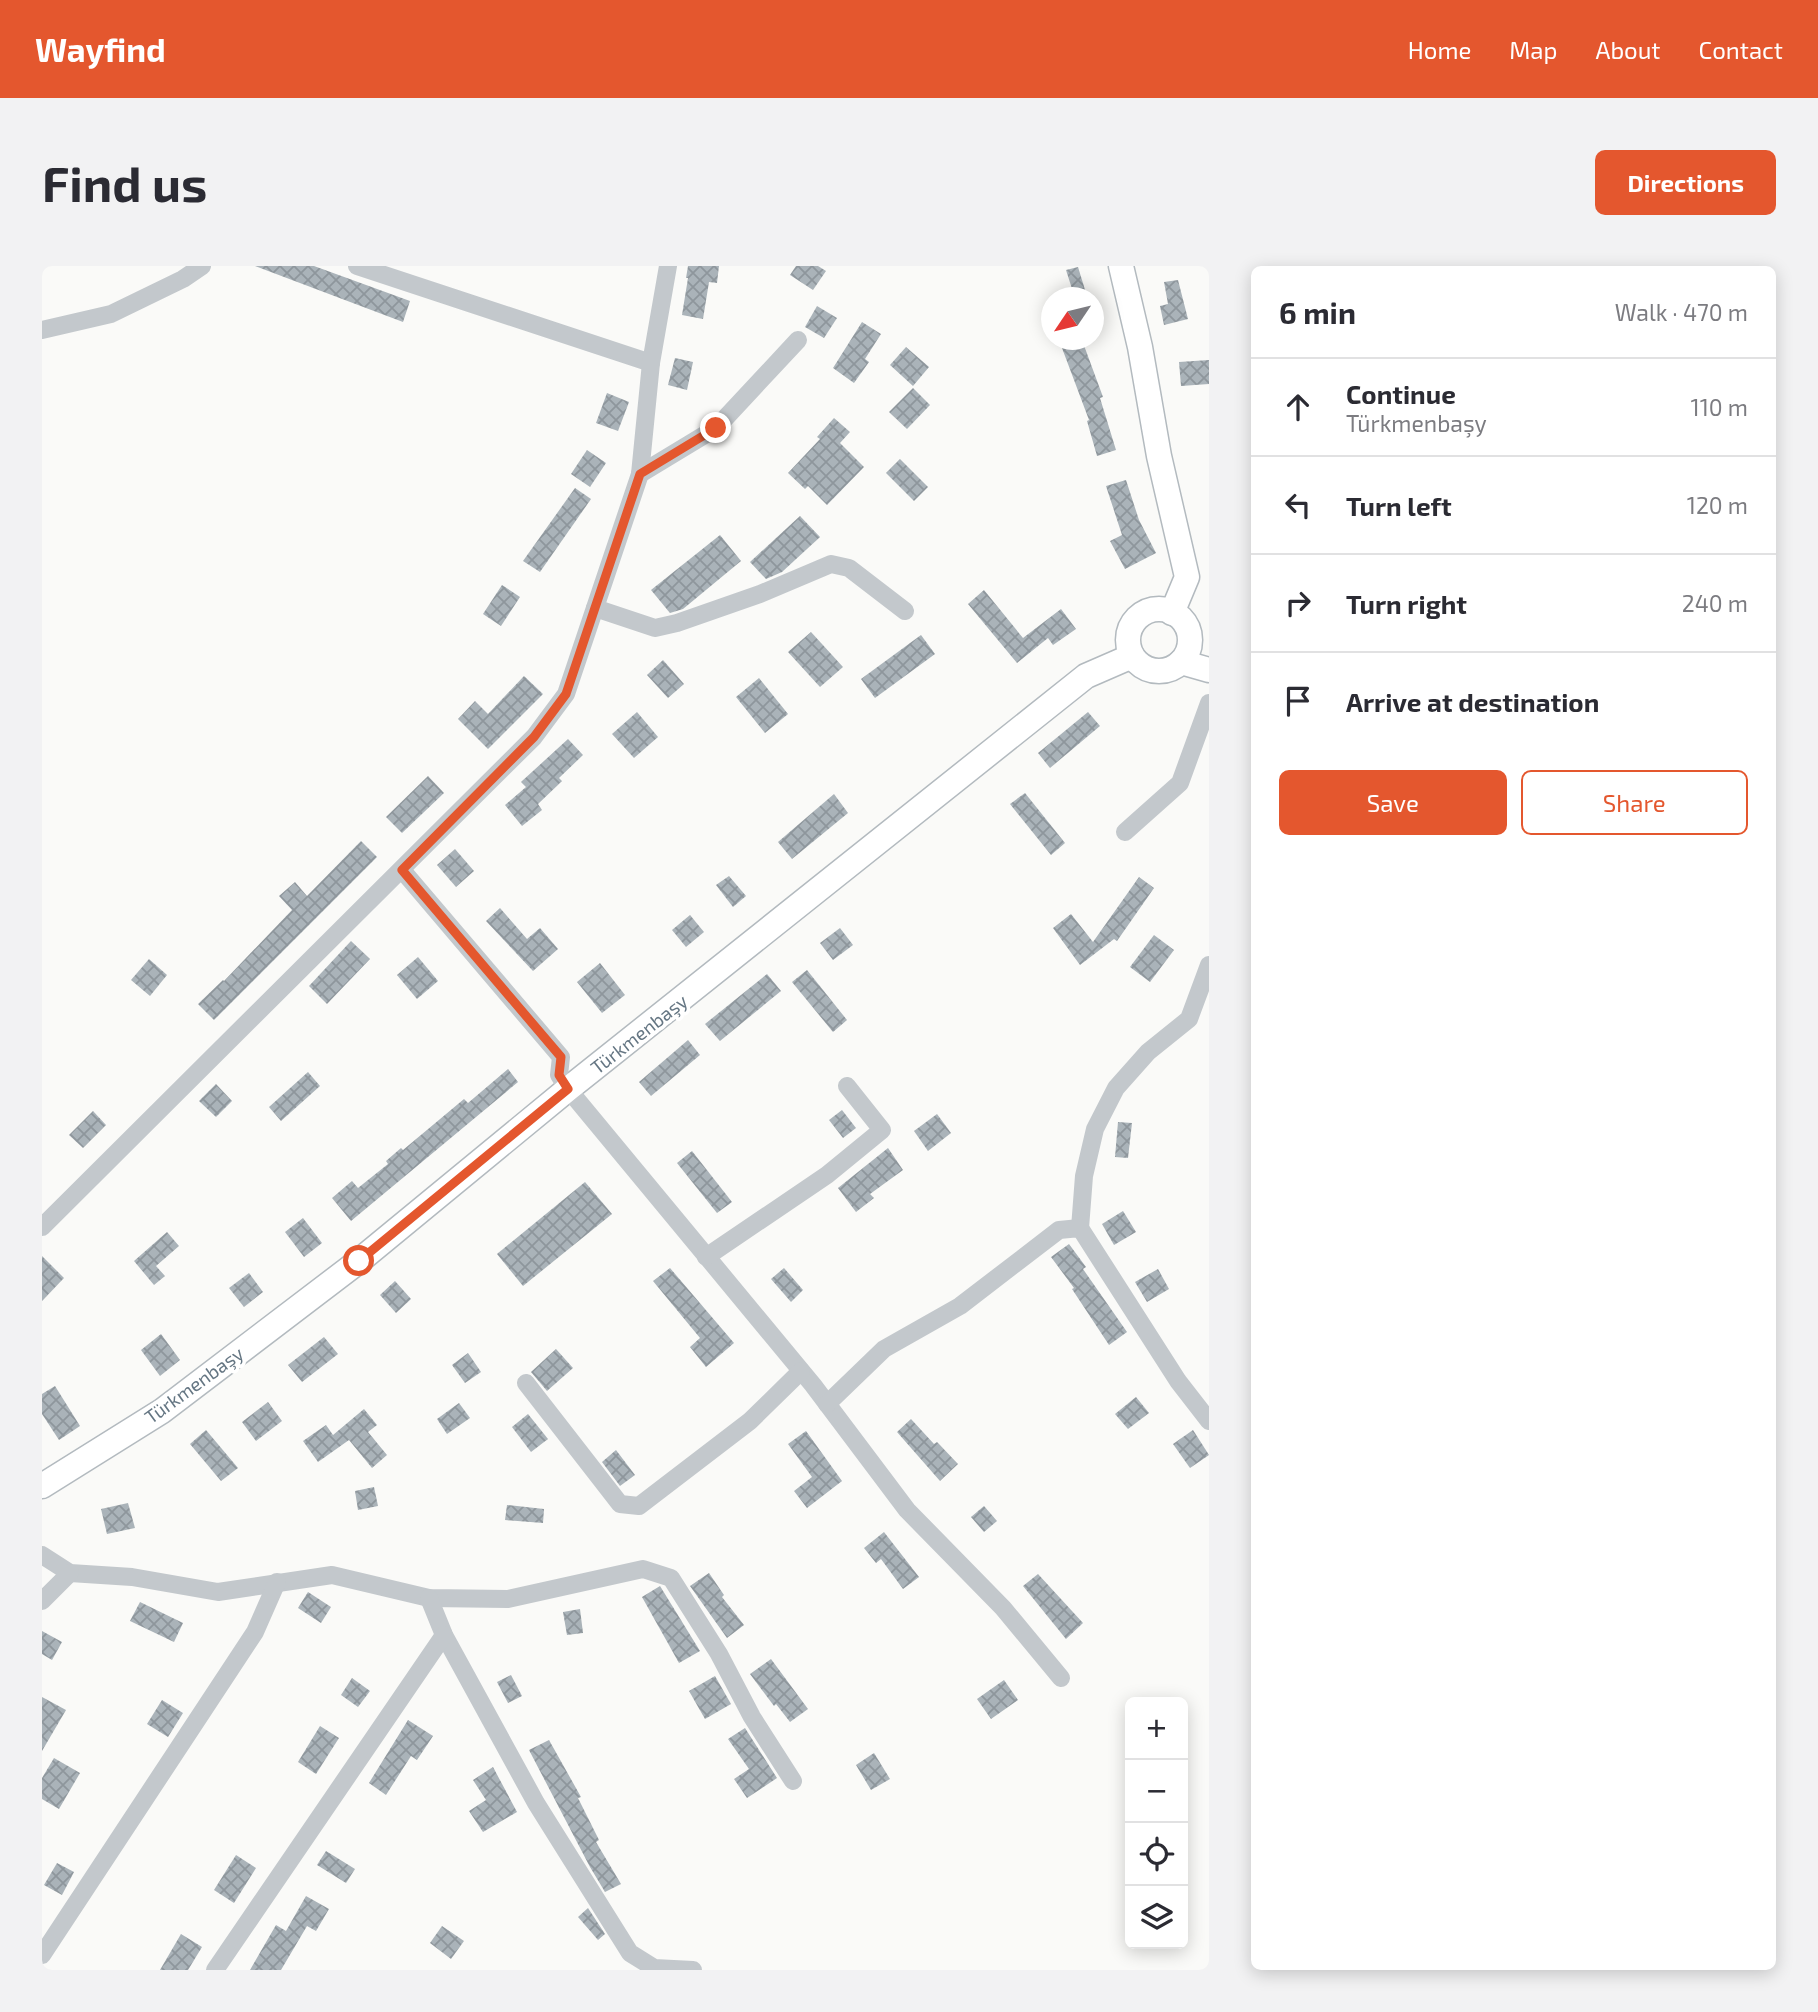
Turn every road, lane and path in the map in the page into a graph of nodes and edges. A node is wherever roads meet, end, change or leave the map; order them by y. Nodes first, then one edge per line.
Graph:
1 (202, 266) edge
2 (357, 266) edge
3 (668, 266) edge
4 (1121, 266) edge
5 (42, 330) edge
6 (797, 340) dead end
7 (651, 363) junction
8 (640, 474) junction
9 (595, 608) junction
10 (905, 611) dead end
11 (1172, 613) junction
12 (1132, 656) junction
13 (1181, 662) junction
14 (1209, 670) edge
15 (1209, 703) edge
16 (1125, 832) dead end
17 (402, 870) junction
18 (1209, 965) edge
19 (847, 1086) dead end
20 (568, 1089) junction
21 (42, 1227) edge
22 (1080, 1228) junction
23 (706, 1258) junction
24 (801, 1371) junction
25 (526, 1383) dead end
26 (827, 1404) junction
27 (1209, 1421) edge
28 (42, 1486) edge
29 (42, 1555) edge
30 (70, 1573) junction
31 (276, 1582) junction
32 (429, 1598) junction
33 (42, 1601) edge
34 (444, 1635) junction
35 (1061, 1678) dead end
36 (793, 1781) dead end
37 (42, 1955) edge
38 (215, 1970) edge
39 (693, 1970) edge

1 - 5 street
2 - 7 street
3 - 7 street
4 - 11 street
6 - 8 street
7 - 8 street
8 - 9 street
9 - 10 street
9 - 17 street
11 - 12 street
11 - 13 street
12 - 13 street
12 - 20 street, Türkmenbaşy
13 - 14 street
15 - 16 street
17 - 20 street
17 - 21 street
18 - 22 street
19 - 23 street
20 - 23 street
20 - 28 street, Türkmenbaşy
22 - 26 street
22 - 27 street
23 - 24 street
24 - 25 street
24 - 26 street
26 - 35 street
29 - 30 street
30 - 31 street
30 - 33 street
31 - 32 street
31 - 37 street
32 - 34 street
32 - 36 street
34 - 38 street
34 - 39 street

